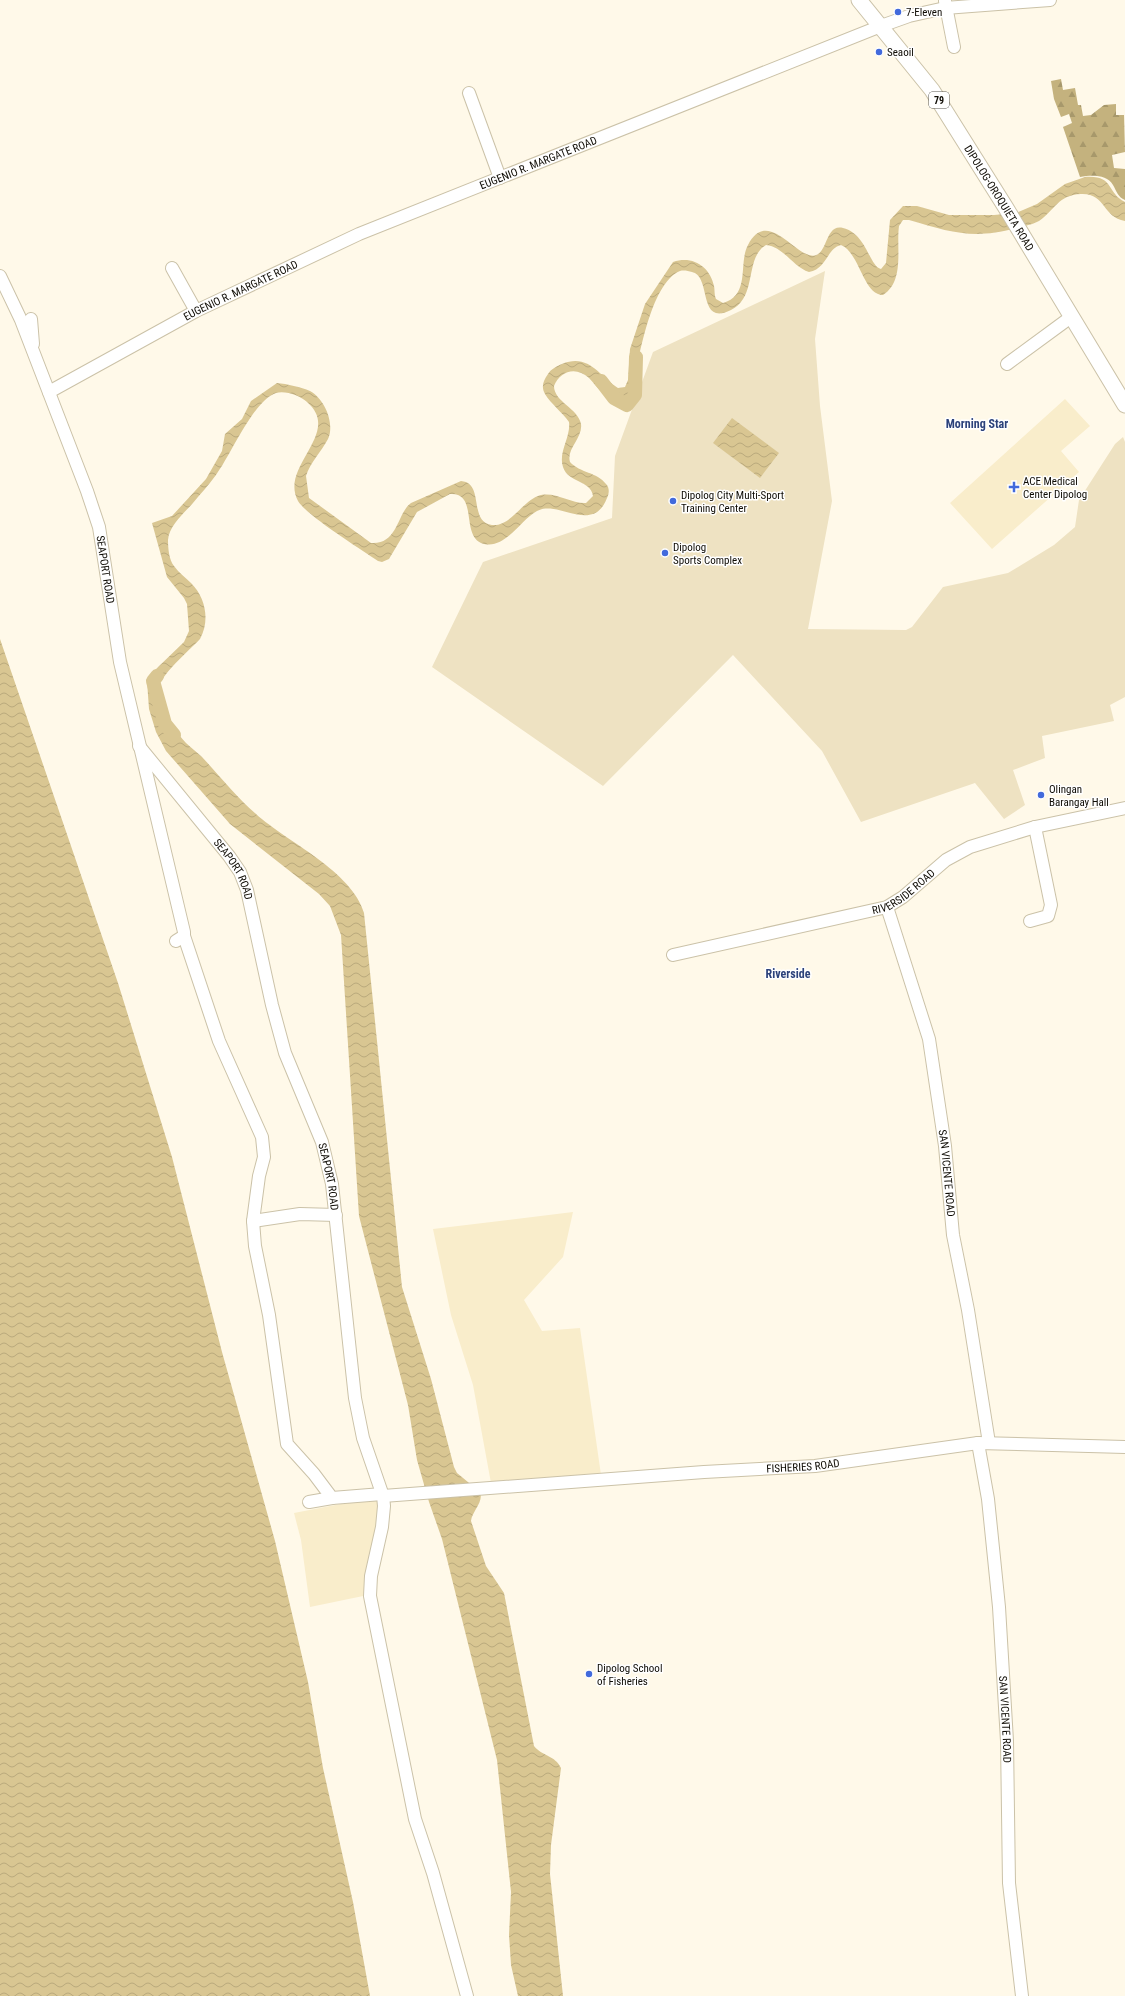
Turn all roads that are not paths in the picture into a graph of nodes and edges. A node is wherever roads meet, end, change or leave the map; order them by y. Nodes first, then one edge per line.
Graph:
1 (859, 0) edge
2 (1050, 0) edge
3 (945, 4) edge
4 (881, 26) junction
5 (954, 47) dead end
6 (469, 93) dead end
7 (500, 178) junction
8 (172, 268) dead end
9 (0, 276) edge
10 (196, 311) junction
11 (1071, 317) junction
12 (32, 319) dead end
13 (34, 356) junction
14 (1007, 364) dead end
15 (49, 392) junction
16 (1125, 405) edge
17 (139, 746) junction
18 (1125, 808) edge
19 (1035, 827) junction
20 (887, 907) junction
21 (1030, 921) dead end
22 (673, 955) dead end
23 (336, 1215) junction
24 (253, 1221) junction
25 (983, 1443) junction
26 (1125, 1447) edge
27 (382, 1495) junction
28 (332, 1498) junction
29 (309, 1502) dead end
30 (467, 1996) edge
31 (1022, 1996) edge

1 - 4 main road, DIPOLOG-OROQUIETA ROAD / 79
2 - 3 street, EUGENIO R. MARGATE ROAD
3 - 4 street, EUGENIO R. MARGATE ROAD
3 - 5 street
4 - 7 street, EUGENIO R. MARGATE ROAD
4 - 11 main road, DIPOLOG-OROQUIETA ROAD / 79
6 - 7 street
7 - 10 street, EUGENIO R. MARGATE ROAD
8 - 10 street
9 - 13 street, SEAPORT ROAD
10 - 15 street, EUGENIO R. MARGATE ROAD
11 - 14 street
11 - 16 main road, DIPOLOG-OROQUIETA ROAD / 79
12 - 13 street
13 - 15 street, SEAPORT ROAD
15 - 17 street, SEAPORT ROAD
17 - 23 street, SEAPORT ROAD
17 - 24 street
18 - 19 street, RIVERSIDE ROAD
19 - 20 street, RIVERSIDE ROAD
19 - 21 street
20 - 22 street, RIVERSIDE ROAD
20 - 25 street, SAN VICENTE ROAD
23 - 24 street
23 - 27 street, SEAPORT ROAD
24 - 28 street
25 - 26 street, FISHERIES ROAD
25 - 27 street, FISHERIES ROAD
25 - 31 street, SAN VICENTE ROAD
27 - 28 street, FISHERIES ROAD
27 - 30 street, SEAPORT ROAD
28 - 29 street, FISHERIES ROAD

